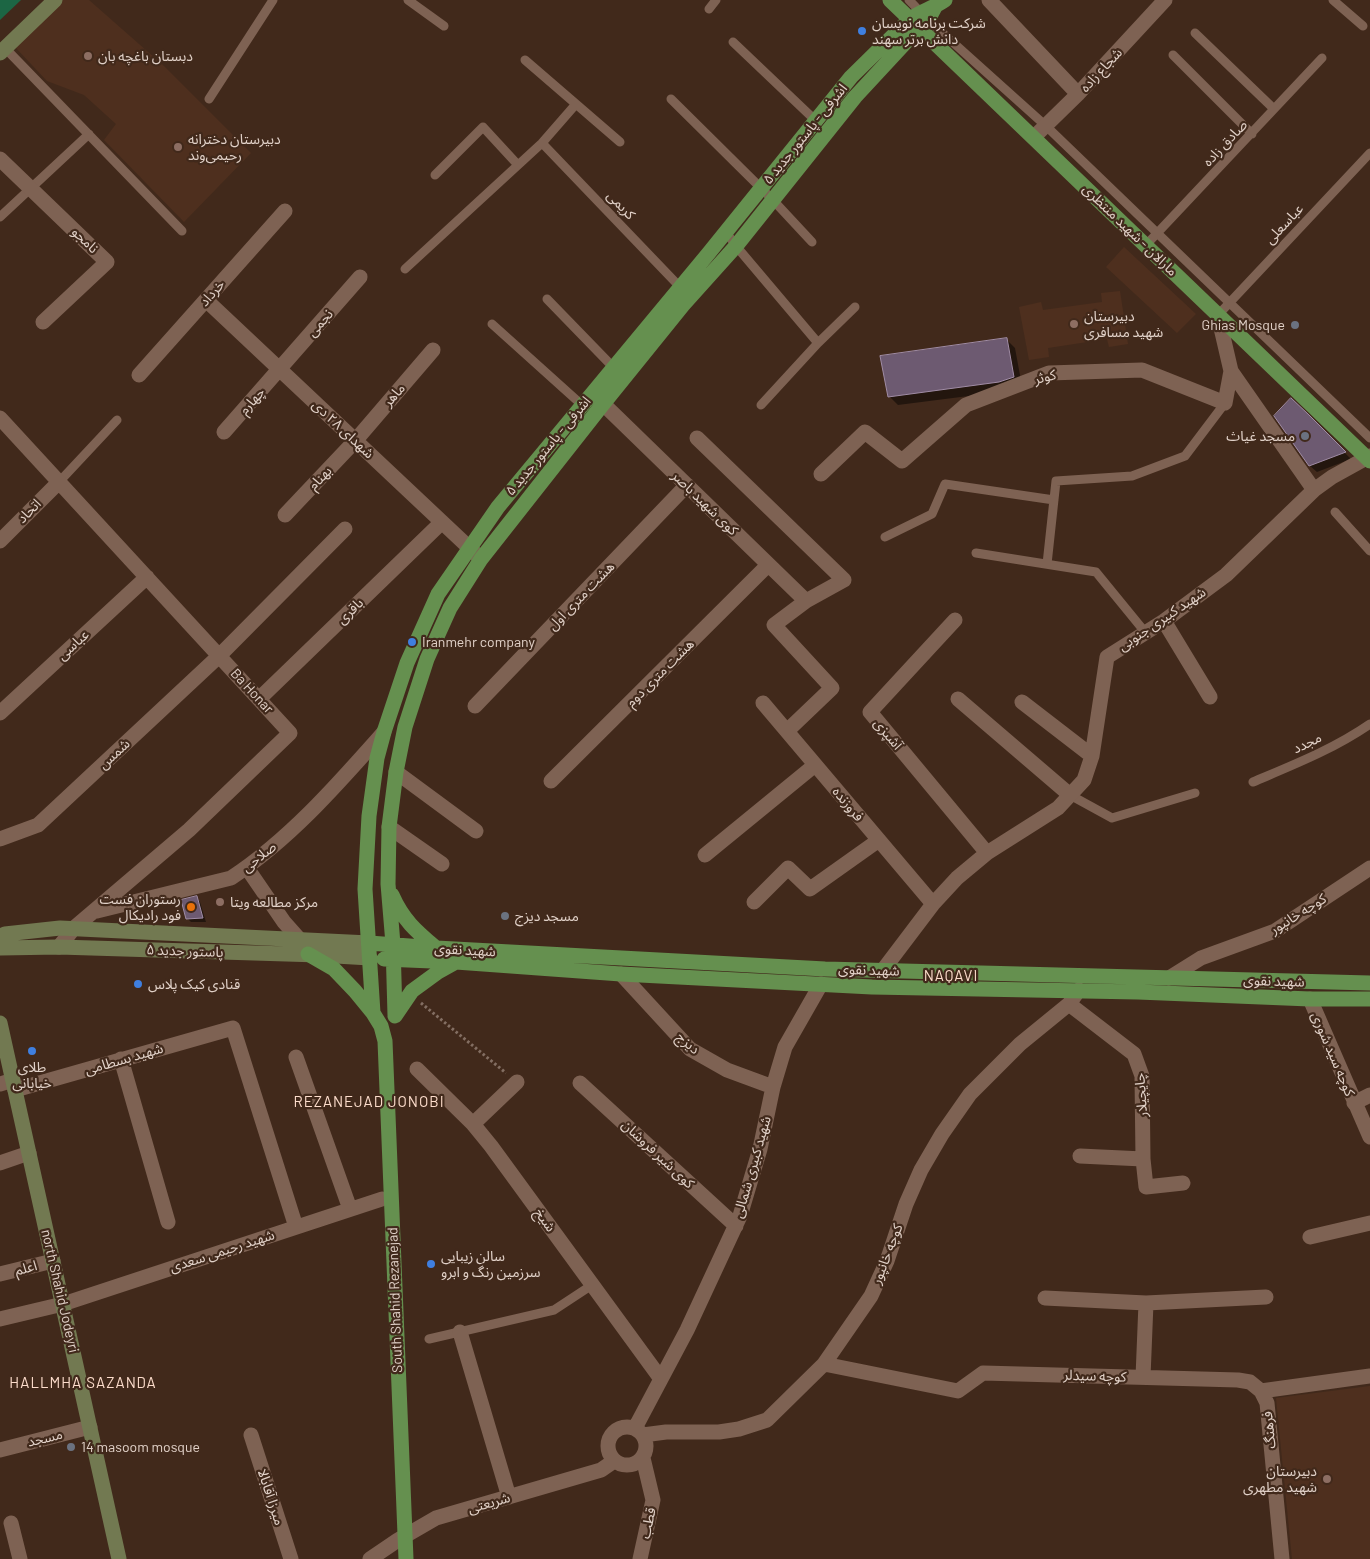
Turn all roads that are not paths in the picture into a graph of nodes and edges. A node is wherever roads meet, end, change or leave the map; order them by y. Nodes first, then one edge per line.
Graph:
1 (55, 0) edge
2 (274, 0) edge
3 (408, 0) edge
4 (716, 0) edge
5 (890, 0) edge
6 (909, 0) edge
7 (988, 0) edge
8 (1164, 0) edge
9 (1333, 0) edge
10 (709, 9) dead end
11 (926, 15) edge
12 (444, 26) dead end
13 (1363, 26) dead end
14 (1195, 33) dead end
15 (733, 42) dead end
16 (2, 51) edge
17 (1173, 55) dead end
18 (1322, 58) dead end
19 (525, 60) dead end
20 (1078, 94) junction
21 (210, 99) dead end
22 (671, 99) dead end
23 (576, 104) junction
24 (1274, 110) junction
25 (816, 121) junction
26 (1046, 126) junction
27 (88, 134) junction
28 (1252, 134) junction
29 (1034, 137) junction
30 (620, 142) dead end
31 (542, 143) junction
32 (1370, 152) edge
33 (0, 159) edge
34 (518, 165) junction
35 (435, 175) dead end
36 (31, 188) junction
37 (761, 188) junction
38 (772, 199) junction
39 (285, 211) dead end
40 (0, 217) edge
41 (182, 231) dead end
42 (726, 232) junction
43 (1158, 234) junction
44 (812, 242) dead end
45 (1146, 245) junction
46 (736, 246) junction
47 (405, 269) dead end
48 (360, 278) dead end
49 (680, 287) junction
50 (547, 299) dead end
51 (206, 300) junction
52 (1229, 302) junction
53 (855, 307) dead end
54 (1218, 315) junction
55 (44, 322) dead end
56 (492, 324) dead end
57 (818, 343) junction
58 (433, 350) dead end
59 (613, 368) junction
60 (280, 369) junction
61 (1230, 371) junction
62 (139, 375) dead end
63 (592, 393) junction
64 (1225, 403) junction
65 (603, 404) junction
66 (582, 405) junction
67 (761, 405) dead end
68 (117, 420) dead end
69 (1, 422) edge
70 (224, 432) dead end
71 (697, 438) dead end
72 (1370, 438) edge
73 (356, 441) junction
74 (1369, 458) edge
75 (821, 474) dead end
76 (59, 482) junction
77 (687, 485) junction
78 (1314, 490) junction
79 (1054, 500) junction
80 (1335, 512) dead end
81 (285, 515) dead end
82 (442, 522) junction
83 (345, 529) dead end
84 (885, 537) dead end
85 (0, 541) edge
86 (470, 548) junction
87 (1370, 551) edge
88 (976, 553) dead end
89 (481, 559) junction
90 (1047, 564) junction
91 (768, 565) junction
92 (147, 578) junction
93 (806, 601) junction
94 (955, 620) dead end
95 (1164, 621) junction
96 (1145, 632) junction
97 (219, 656) junction
98 (1210, 697) dead end
99 (259, 699) junction
100 (958, 699) dead end
101 (1022, 702) dead end
102 (763, 703) dead end
103 (475, 706) dead end
104 (0, 713) edge
105 (1370, 724) edge
106 (786, 731) junction
107 (384, 732) junction
108 (1092, 756) junction
109 (815, 765) junction
110 (396, 772) junction
111 (551, 781) dead end
112 (1253, 782) dead end
113 (1195, 793) dead end
114 (1070, 794) junction
115 (389, 827) junction
116 (476, 831) dead end
117 (0, 839) edge
118 (879, 840) junction
119 (986, 852) junction
120 (705, 854) dead end
121 (442, 864) dead end
122 (246, 868) junction
123 (1370, 868) edge
124 (388, 884) junction
125 (754, 902) dead end
126 (933, 904) junction
127 (93, 912) junction
128 (74, 928) junction
129 (0, 936) edge
130 (300, 940) junction
131 (369, 942) junction
132 (393, 944) junction
133 (59, 947) junction
134 (0, 948) edge
135 (436, 948) junction
136 (308, 954) junction
137 (370, 958) junction
138 (393, 959) junction
139 (456, 962) junction
140 (883, 970) junction
141 (621, 974) junction
142 (1170, 978) junction
143 (1370, 983) edge
144 (821, 984) junction
145 (1079, 990) junction
146 (1310, 999) junction
147 (1370, 999) edge
148 (1069, 1004) junction
149 (373, 1013) junction
150 (395, 1015) junction
151 (0, 1023) edge
152 (385, 1041) junction
153 (296, 1057) dead end
154 (121, 1059) junction
155 (417, 1069) dead end
156 (517, 1082) road end
157 (580, 1083) dead end
158 (9, 1085) edge
159 (774, 1087) junction
160 (1370, 1095) edge
161 (1354, 1103) junction
162 (473, 1124) junction
163 (1370, 1138) edge
164 (29, 1153) junction
165 (1080, 1156) dead end
166 (1143, 1159) junction
167 (0, 1163) edge
168 (1183, 1183) dead end
169 (382, 1198) dead end
170 (350, 1209) junction
171 (168, 1222) dead end
172 (1370, 1223) edge
173 (736, 1226) junction
174 (296, 1227) junction
175 (1310, 1237) dead end
176 (53, 1261) junction
177 (0, 1274) edge
178 (592, 1285) junction
179 (1266, 1297) dead end
180 (1046, 1298) dead end
181 (1146, 1303) junction
182 (62, 1304) junction
183 (0, 1319) edge
184 (460, 1332) junction
185 (429, 1339) dead end
186 (824, 1364) junction
187 (1370, 1376) edge
188 (1143, 1377) junction
189 (661, 1379) junction
190 (1261, 1391) junction
191 (90, 1427) junction
192 (639, 1432) junction
193 (251, 1435) dead end
194 (0, 1450) edge
195 (643, 1458) junction
196 (614, 1461) junction
197 (509, 1497) junction
198 (10, 1523) dead end
199 (20, 1559) edge
200 (119, 1559) edge
201 (291, 1559) edge
202 (370, 1559) edge
203 (406, 1559) edge
204 (640, 1559) edge
205 (1282, 1559) edge

1 - 16 main road
2 - 21 lane
3 - 12 lane
4 - 10 lane
5 - 11 main road, مارالان - شهید منتظری
6 - 11 lane, مارالان - شهید منتظری
7 - 20 street
8 - 20 street, شجاع زاده
9 - 13 lane
11 - 25 main road, اشرفی - پاستور جدید ۵
11 - 26 lane, مارالان - شهید منتظری
11 - 29 main road, مارالان - شهید منتظری
11 - 38 main road, اشرفی - پاستور جدید ۵
14 - 24 lane
15 - 25 lane
16 - 27 lane
17 - 28 lane
18 - 24 lane, صادق زاده
19 - 23 lane
20 - 26 street, شجاع زاده
22 - 37 lane
23 - 30 lane
23 - 31 lane
24 - 28 lane, صادق زاده
25 - 37 main road, اشرفی - پاستور جدید ۵
26 - 29 street, شجاع زاده
26 - 43 lane, مارالان - شهید منتظری
27 - 36 lane
27 - 41 lane
28 - 43 lane, صادق زاده
29 - 45 main road, مارالان - شهید منتظری
31 - 34 lane
31 - 49 lane, کریمی
32 - 52 lane, عباسعلی
33 - 36 street, نامجو
34 - 35 lane
34 - 47 lane
36 - 40 lane
36 - 55 street, نامجو
37 - 38 lane
37 - 42 main road, اشرفی - پاستور جدید ۵
38 - 44 lane
38 - 46 main road, اشرفی - پاستور جدید ۵
39 - 51 street, خرداد
42 - 46 lane
42 - 49 main road, اشرفی - پاستور جدید ۵
43 - 45 lane, صادق زاده
43 - 52 lane, مارالان - شهید منتظری
45 - 54 main road, مارالان - شهید منتظری
46 - 57 lane
46 - 65 main road, اشرفی - پاستور جدید ۵
48 - 60 street, نجمی
49 - 59 main road, اشرفی - پاستور جدید ۵
50 - 59 lane
51 - 60 street, شهدای ۲۸ دی
51 - 62 street, خرداد
52 - 54 lane, عباسعلی
52 - 72 lane, مارالان - شهید منتظری
53 - 57 lane
54 - 61 street
54 - 74 main road, مارالان - شهید منتظری
56 - 66 lane
57 - 67 lane
58 - 73 street, ماهر
59 - 63 main road, اشرفی - پاستور جدید ۵
60 - 70 street, چهارم
60 - 73 street, شهدای ۲۸ دی
61 - 64 street
61 - 78 street
63 - 65 street, کوی شهید باصر
63 - 66 main road, اشرفی - پاستور جدید ۵
64 - 75 street, کوثر
64 - 79 lane
65 - 77 street, کوی شهید باصر
65 - 89 main road, اشرفی - پاستور جدید ۵
66 - 86 main road, اشرفی - پاستور جدید ۵
68 - 76 lane
69 - 76 street, Ba Honar
71 - 93 street
73 - 81 street, بهنام
73 - 82 street, شهدای ۲۸ دی
74 - 78 street, شهید کبیری جنوبی
76 - 85 street, اتحاد
76 - 92 street, Ba Honar
77 - 91 street, کوی شهید باصر
77 - 103 street, هشت متری اول
78 - 95 street, شهید کبیری جنوبی
79 - 84 lane
79 - 90 lane
80 - 87 lane
82 - 86 street, شهدای ۲۸ دی
82 - 99 street, باقری
83 - 97 street, شمس
86 - 89 street, شهدای ۲۸ دی
86 - 107 main road, اشرفی - پاستور جدید ۵
88 - 90 lane
89 - 110 main road, اشرفی - پاستور جدید ۵
90 - 96 lane
91 - 93 street, کوی شهید باصر
91 - 111 street, هشت متری دوم
92 - 97 street, Ba Honar
92 - 104 street, عباسی
93 - 106 street
94 - 119 street, آشپزی
95 - 96 street, شهید کبیری جنوبی
95 - 98 street
96 - 108 street, شهید کبیری جنوبی
97 - 99 street, Ba Honar
97 - 117 street, شمس
99 - 127 street, Ba Honar
100 - 114 street
101 - 108 street
102 - 106 street, فروزنده
105 - 112 lane, مجدد
106 - 109 street, فروزنده
107 - 122 street, صلاحی
107 - 131 main road, اشرفی - پاستور جدید ۵
108 - 114 street, شهید کبیری جنوبی
109 - 118 street, فروزنده
109 - 120 street
110 - 115 main road, اشرفی - پاستور جدید ۵
110 - 116 street
113 - 114 lane
114 - 119 street, شهید کبیری جنوبی
115 - 121 street
115 - 124 main road, اشرفی - پاستور جدید ۵
118 - 125 street
118 - 126 street, فروزنده
119 - 126 street, شهید کبیری جنوبی
122 - 127 street, صلاحی
122 - 130 street
123 - 142 street, کوچه خانپور
124 - 132 main road, اشرفی - پاستور جدید ۵
124 - 135 main road
126 - 140 street, شهید کبیری جنوبی
127 - 128 street, Ba Honar
128 - 129 main road, پاستور جدید ۵
128 - 130 main road, پاستور جدید ۵
128 - 133 street, Ba Honar
130 - 131 main road, پاستور جدید ۵
131 - 132 main road, شهید نقوی
131 - 137 main road, اشرفی - پاستور جدید ۵
132 - 135 main road, شهید نقوی
132 - 138 main road, اشرفی - پاستور جدید ۵
133 - 134 main road, پاستور جدید ۵
133 - 136 main road, پاستور جدید ۵
135 - 140 main road, شهید نقوی
136 - 137 main road, پاستور جدید ۵
136 - 149 main road
137 - 138 main road, شهید نقوی
137 - 149 main road
138 - 139 main road, شهید نقوی
138 - 150 main road
139 - 141 main road, شهید نقوی
139 - 150 main road
140 - 142 main road, شهید نقوی
141 - 144 main road, شهید نقوی
141 - 159 street, دیزج
142 - 143 main road, شهید نقوی
144 - 145 main road, شهید نقوی
144 - 159 street, شهید کبیری شمالی
145 - 146 main road, شهید نقوی
145 - 148 street, کوچه خانپور
146 - 147 main road, شهید نقوی
146 - 161 street, کوچه سید شوری
148 - 166 street, چایچیلار
148 - 186 street, کوچه خانپور
149 - 152 main road
150 - 152 main road
151 - 158 main road, north Shahid Jodeyri
152 - 203 main road, South Shahid Rezanejad
153 - 170 street
154 - 158 street, شهید بسطامی
154 - 171 street
154 - 174 street, شهید بسطامی
155 - 162 street, شیخ
156 - 162 street
157 - 173 street, کوی شیر فروشان
158 - 164 main road, north Shahid Jodeyri
159 - 173 street, شهید کبیری شمالی
160 - 161 street
161 - 163 street, کوچه سید شوری
162 - 178 street, شیخ
164 - 167 street
164 - 176 main road, north Shahid Jodeyri
165 - 166 street
166 - 168 street, چایچیلار
169 - 170 street, شهید رحیمی سعدی
170 - 174 street, شهید رحیمی سعدی
172 - 175 street
173 - 189 street, شهید کبیری شمالی
174 - 182 street, شهید رحیمی سعدی
176 - 177 street, اعلم
176 - 182 main road, north Shahid Jodeyri
178 - 184 lane
178 - 189 street, شیخ
179 - 181 street
180 - 181 street
181 - 188 street
182 - 183 street, شهید رحیمی سعدی
182 - 191 main road, north Shahid Jodeyri
184 - 185 lane
184 - 197 street
186 - 188 street, کوچه سیدلر
186 - 192 street, کوچه خانپور
187 - 190 street
188 - 190 street, کوچه سیدلر
189 - 192 street, شهید کبیری شمالی
190 - 205 street, فرهنگ
191 - 194 street, مسجد
191 - 200 main road, north Shahid Jodeyri
192 - 195 street
192 - 196 street
193 - 201 street, میرزا آقابالا
195 - 196 street
195 - 204 street, قطب
196 - 197 street, شریعتی
197 - 202 street, شریعتی
198 - 199 street

